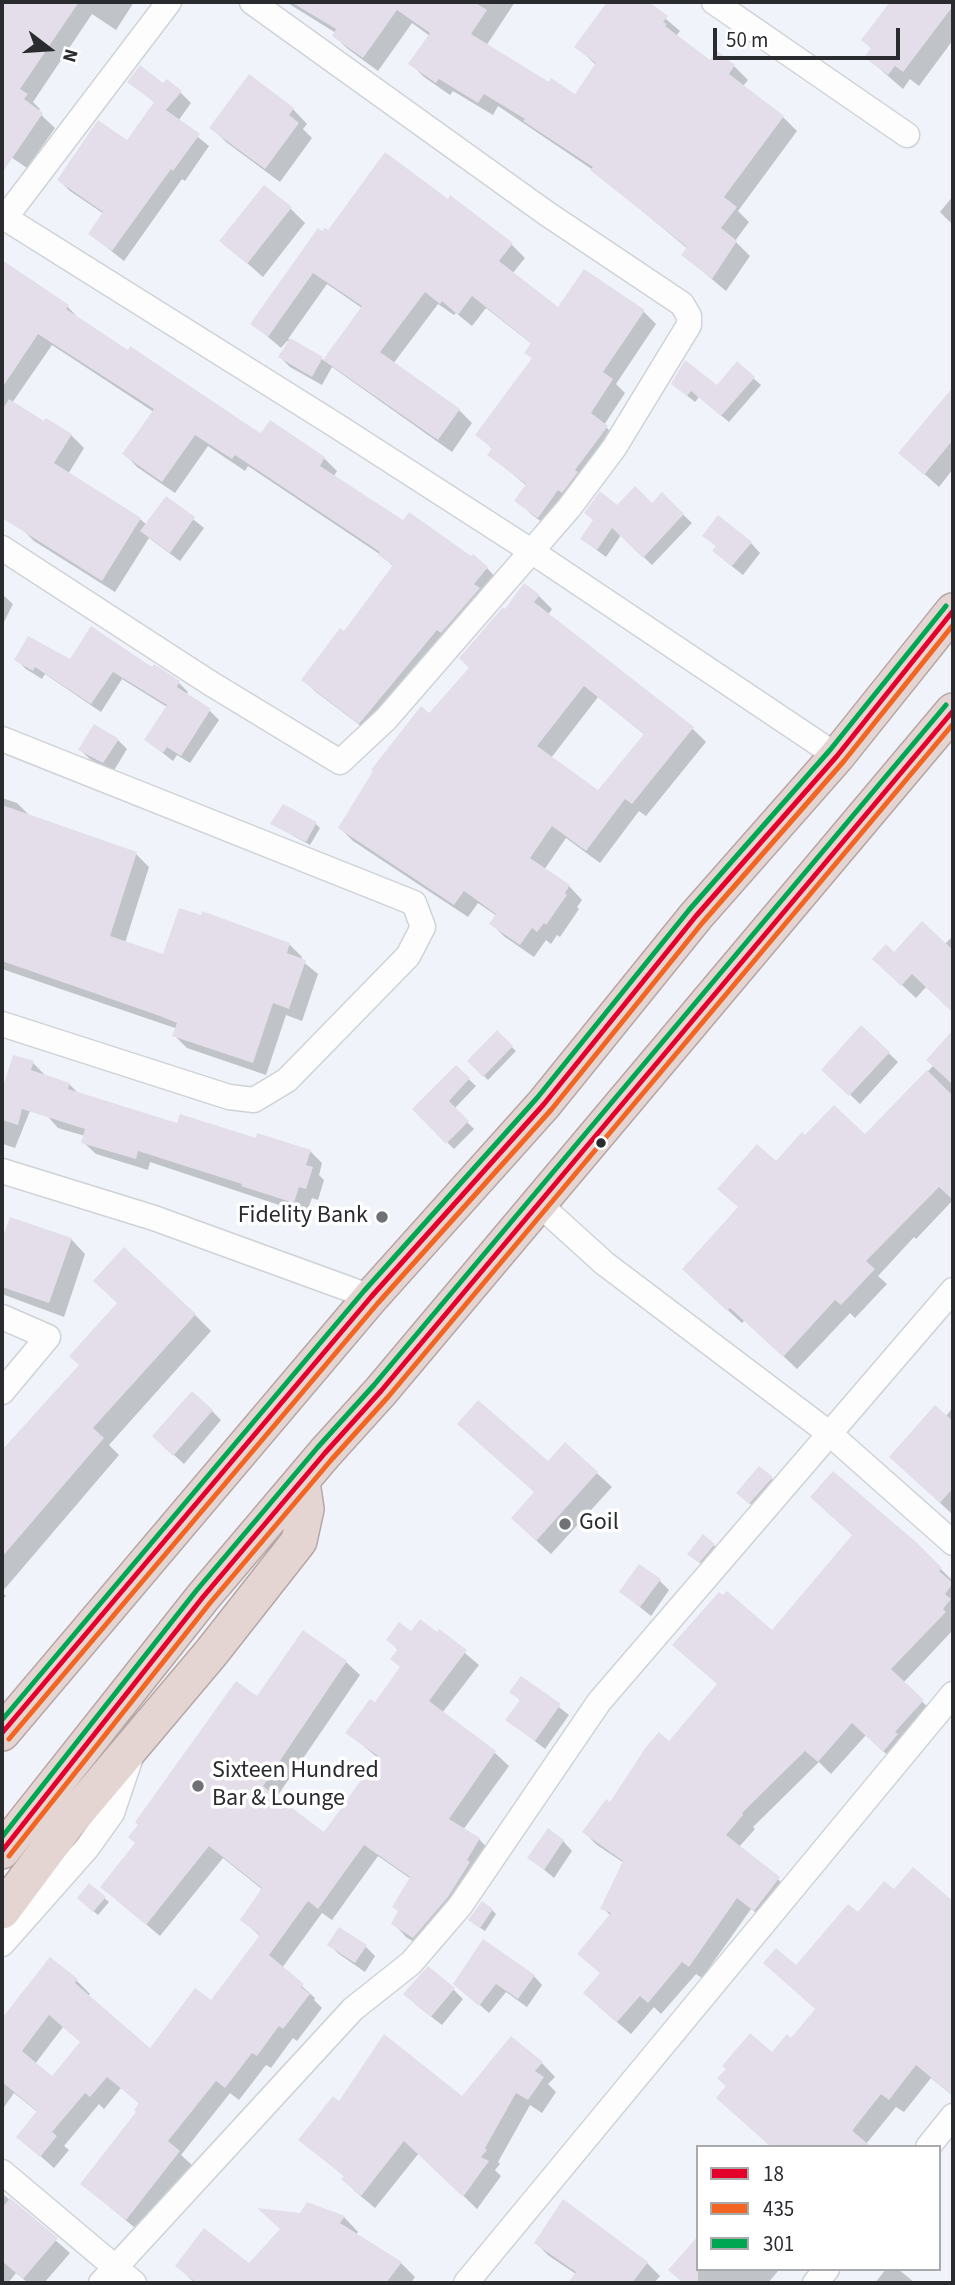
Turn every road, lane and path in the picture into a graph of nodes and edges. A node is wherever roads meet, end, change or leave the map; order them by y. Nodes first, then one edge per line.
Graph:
1 (169, 2) edge
2 (252, 2) edge
3 (714, 2) edge
4 (907, 135) dead end
5 (3, 217) edge
6 (2, 548) edge
7 (531, 551) junction
8 (953, 611) edge
9 (953, 711) edge
10 (2, 740) edge
11 (837, 756) junction
12 (2, 1024) edge
13 (2, 1171) edge
14 (539, 1204) junction
15 (953, 1290) edge
16 (371, 1297) junction
17 (2, 1317) edge
18 (2, 1392) edge
19 (830, 1434) junction
20 (302, 1482) junction
21 (953, 1543) edge
22 (85, 1636) junction
23 (953, 1694) edge
24 (2, 1713) edge
25 (2, 1733) edge
26 (135, 1745) junction
27 (2, 1851) edge
28 (2, 1910) edge
29 (2, 1944) edge
30 (953, 2116) edge
31 (930, 2145) edge
32 (2, 2172) edge
33 (108, 2275) edge
34 (134, 2283) edge
35 (466, 2283) edge

1 - 5 street
2 - 7 street
3 - 4 street
5 - 7 street
6 - 7 street
7 - 11 street
8 - 11 highway
9 - 14 highway
10 - 12 street
11 - 16 highway
13 - 16 street
14 - 19 street
14 - 20 highway
15 - 19 street
16 - 22 highway
17 - 18 street
19 - 21 street
19 - 33 street
20 - 26 highway
20 - 27 highway
22 - 24 highway
22 - 25 highway
23 - 35 street
26 - 28 highway
26 - 29 street
30 - 31 street
32 - 33 street
33 - 34 street

